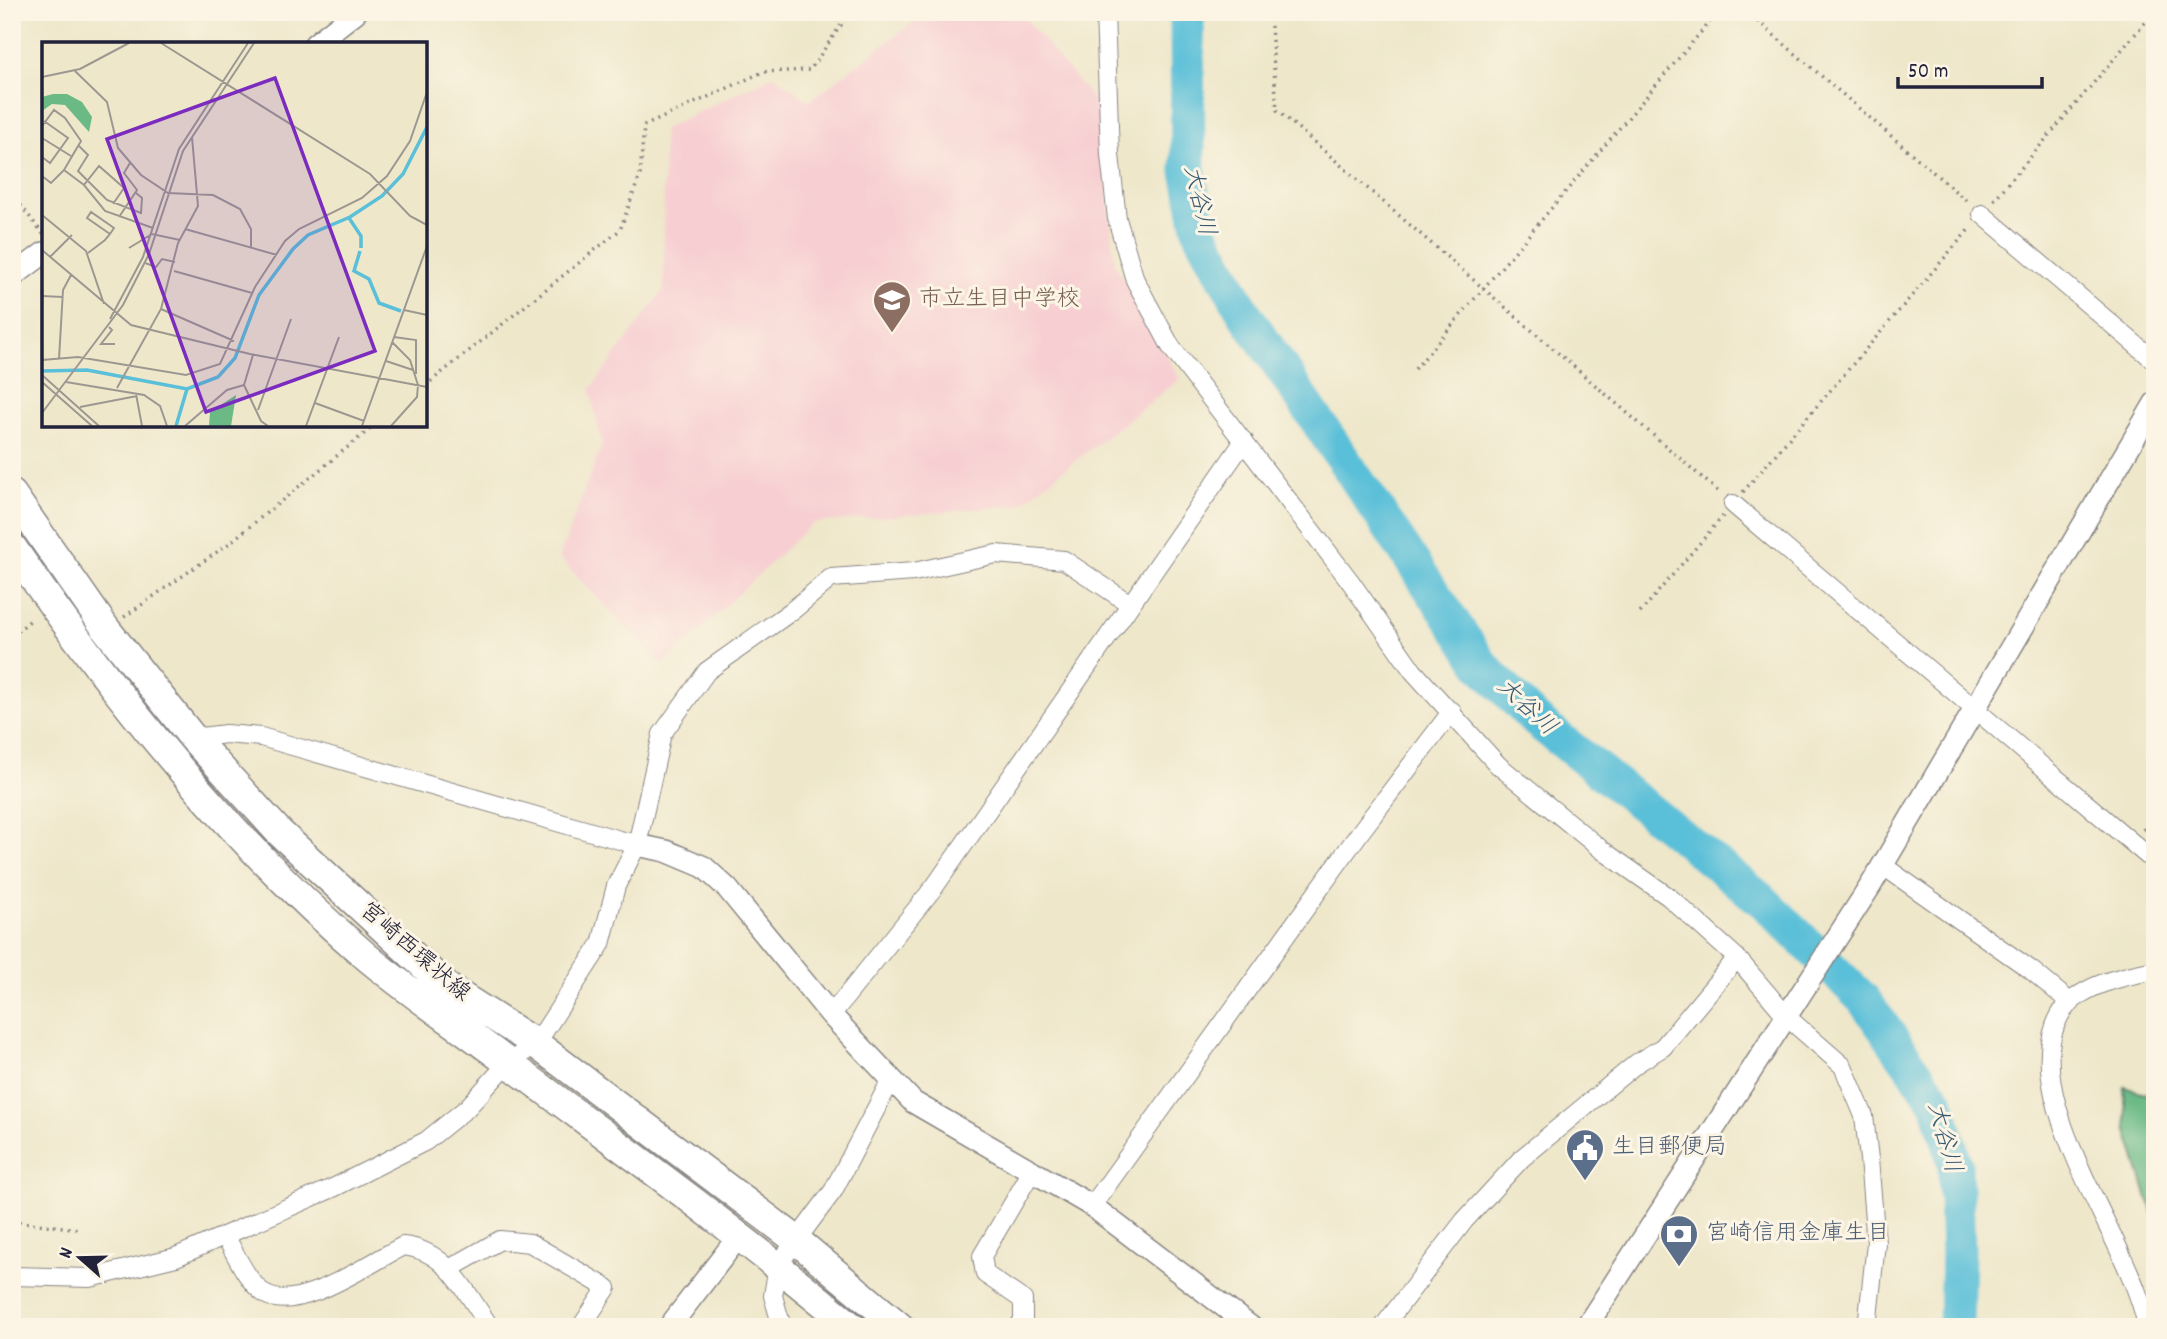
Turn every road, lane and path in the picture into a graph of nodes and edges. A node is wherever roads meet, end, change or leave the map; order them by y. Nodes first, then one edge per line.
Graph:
1 (356, 12) edge
2 (832, 12) edge
3 (1105, 12) edge
4 (1270, 12) edge
5 (1718, 12) edge
6 (1748, 12) edge
7 (2154, 12) edge
8 (318, 42) edge
9 (12, 194) edge
10 (1982, 214) junction
11 (42, 232) edge
12 (42, 254) edge
13 (12, 277) edge
14 (1485, 289) junction
15 (2155, 362) edge
16 (1415, 369) dead end
17 (427, 384) edge
18 (2155, 402) edge
19 (373, 427) edge
20 (1244, 441) junction
21 (12, 494) edge
22 (1733, 505) junction
23 (12, 547) edge
24 (51, 603) junction
25 (1130, 604) junction
26 (1640, 613) dead end
27 (106, 629) junction
28 (12, 636) edge
29 (1974, 709) junction
30 (1452, 711) junction
31 (193, 738) junction
32 (637, 845) junction
33 (2155, 862) edge
34 (1882, 865) junction
35 (1737, 958) junction
36 (2155, 971) edge
37 (2071, 1003) junction
38 (831, 1015) junction
39 (1788, 1018) junction
40 (536, 1044) junction
41 (509, 1063) junction
42 (891, 1080) junction
43 (1032, 1171) junction
44 (1092, 1206) junction
45 (12, 1220) edge
46 (79, 1228) dead end
47 (225, 1236) junction
48 (739, 1236) junction
49 (795, 1239) junction
50 (778, 1265) junction
51 (449, 1269) junction
52 (12, 1276) edge
53 (490, 1327) edge
54 (581, 1327) edge
55 (669, 1327) edge
56 (782, 1327) edge
57 (852, 1327) edge
58 (900, 1327) edge
59 (1017, 1327) edge
60 (1251, 1327) edge
61 (1383, 1327) edge
62 (1586, 1327) edge
63 (1867, 1327) edge
64 (2147, 1327) edge

1 - 8 street
2 - 17 path
3 - 20 street
4 - 14 path
5 - 14 path
6 - 10 path
7 - 10 path
9 - 11 path
10 - 15 street
10 - 22 path
12 - 13 street
14 - 16 path
14 - 22 path
18 - 29 street
19 - 27 path
20 - 25 street
20 - 30 street
21 - 27 main road, 宮崎西環状線
22 - 26 path
22 - 29 street
23 - 24 main road, 宮崎西環状線
24 - 28 path
24 - 41 main road, 宮崎西環状線
25 - 32 street
25 - 38 street
27 - 31 main road, 宮崎西環状線
29 - 33 street
29 - 34 street
30 - 35 street
30 - 44 street
31 - 32 street
31 - 40 main road, 宮崎西環状線
32 - 38 street
32 - 40 street
34 - 37 street
34 - 39 street
35 - 39 street
35 - 61 street
36 - 37 street
37 - 64 street
38 - 42 street
39 - 62 street
39 - 63 street
40 - 41 street
40 - 49 main road, 宮崎西環状線
41 - 47 street
41 - 48 main road, 宮崎西環状線
42 - 43 street
42 - 49 street
43 - 44 street
43 - 59 street
44 - 60 street
45 - 46 path
47 - 51 street
47 - 52 street
48 - 50 main road, 宮崎西環状線
48 - 55 street
49 - 50 street
49 - 58 main road, 宮崎西環状線
50 - 56 street
50 - 57 main road, 宮崎西環状線
51 - 53 street
51 - 54 street

